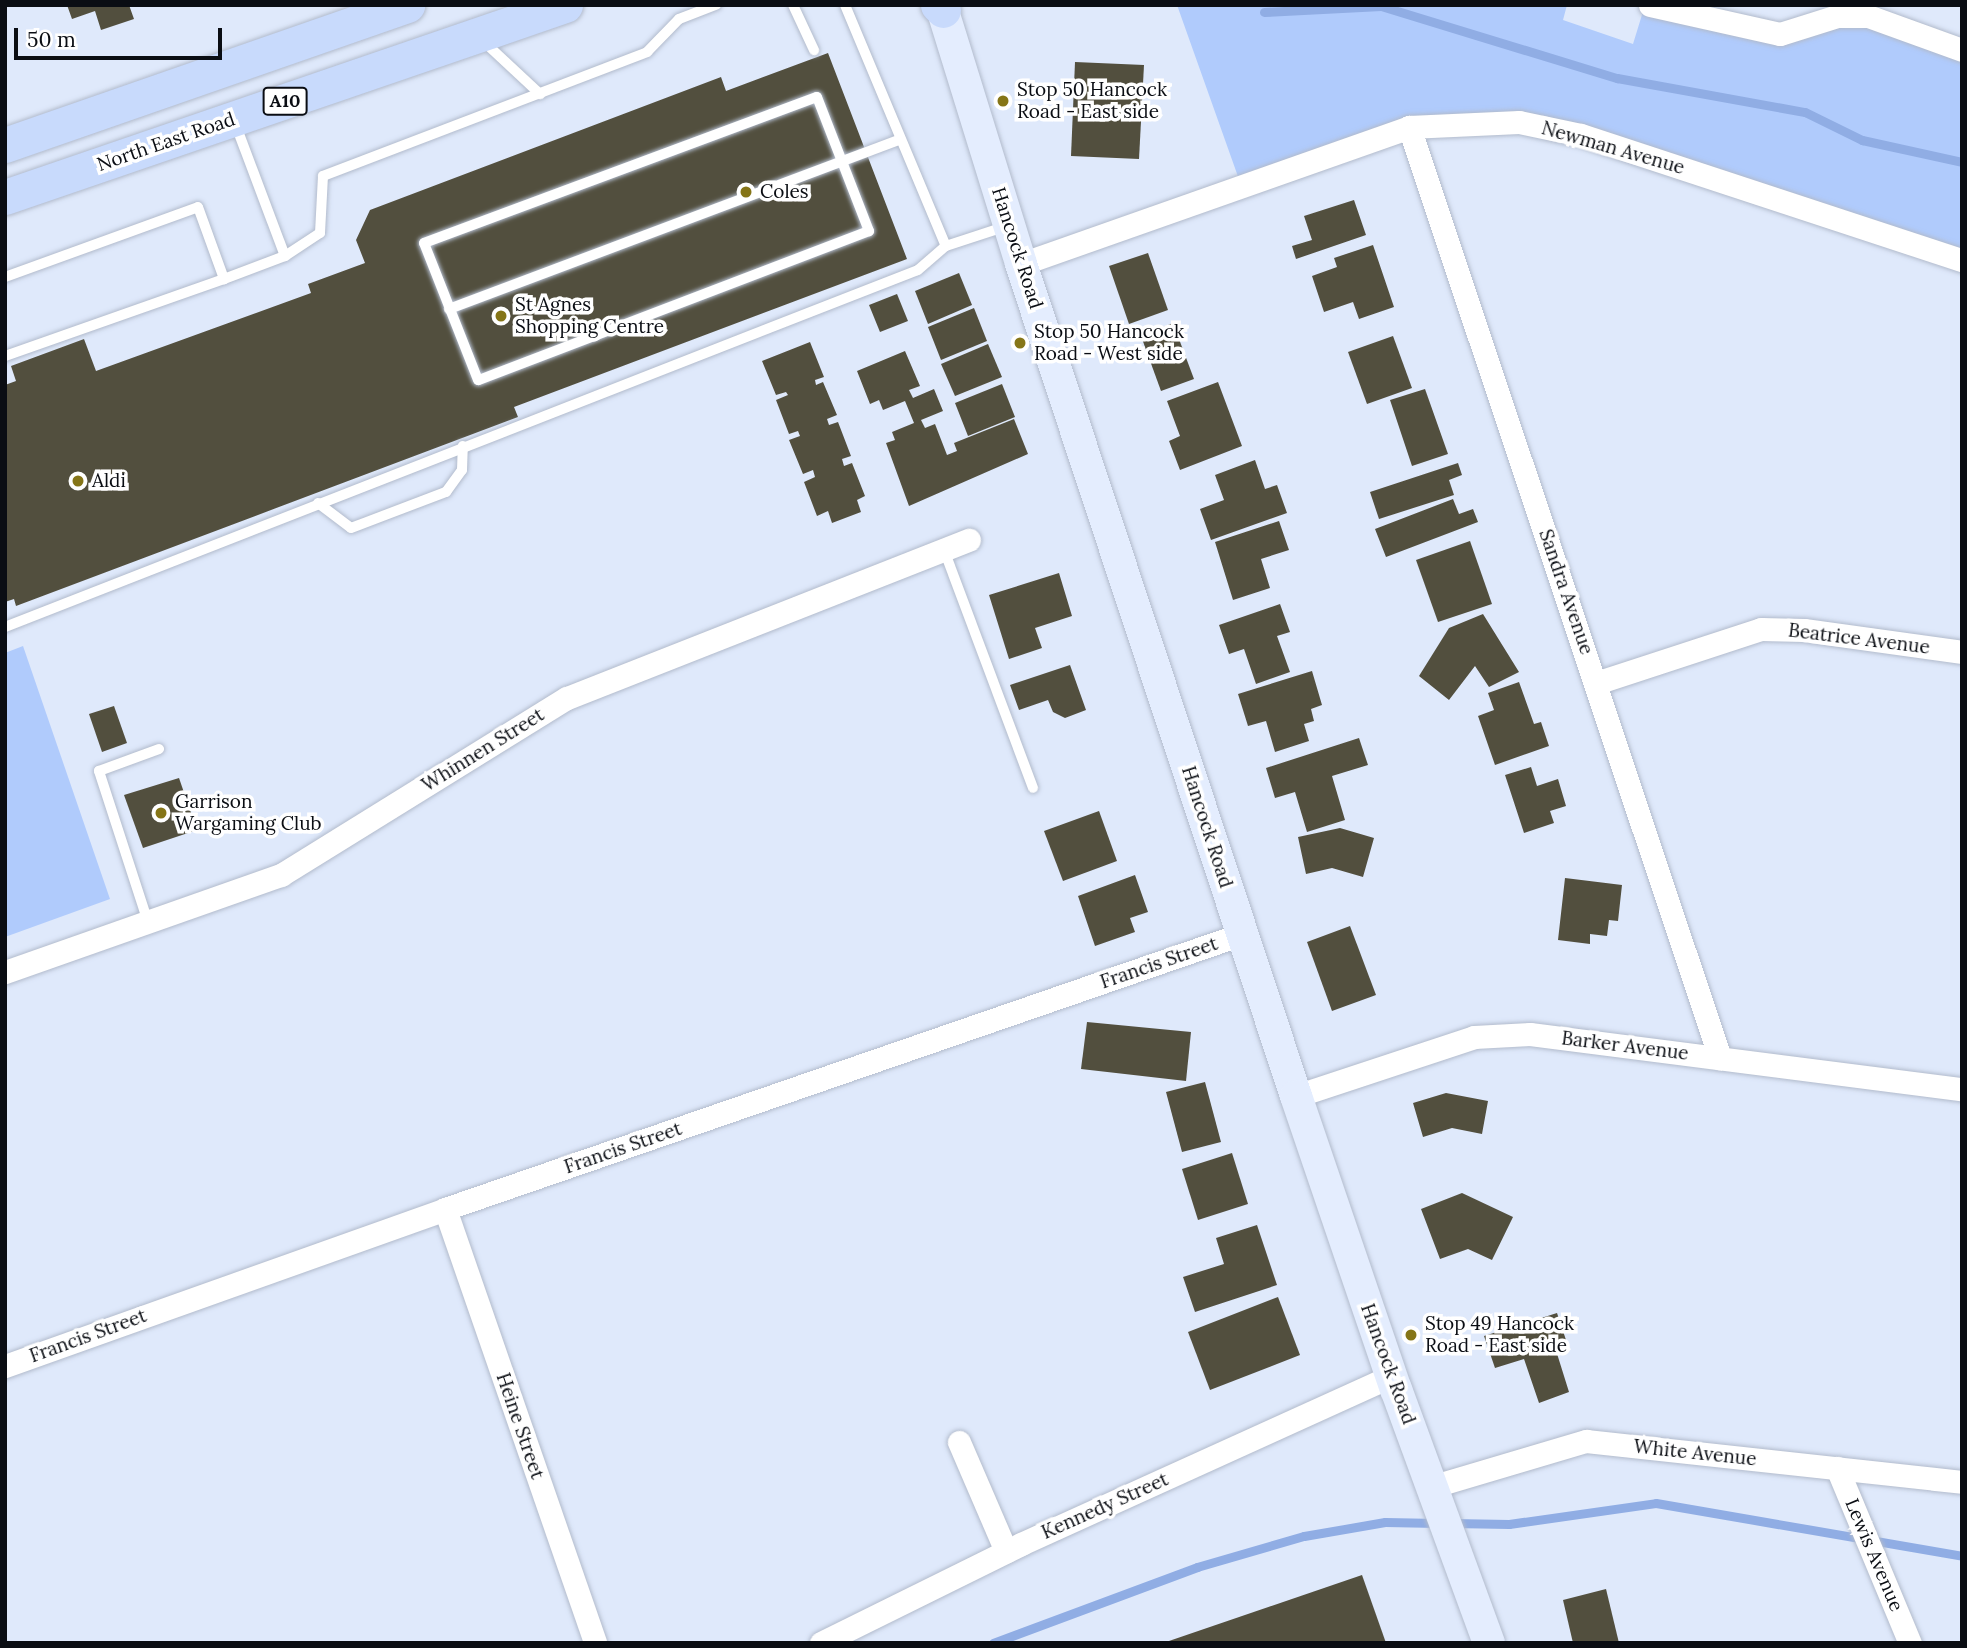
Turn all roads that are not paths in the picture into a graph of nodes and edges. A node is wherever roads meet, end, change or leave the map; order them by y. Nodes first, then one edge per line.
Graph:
1 (407, 5) edge
2 (565, 5) edge
3 (716, 5) edge
4 (793, 5) edge
5 (845, 5) edge
6 (1650, 5) edge
7 (941, 7) edge
8 (477, 36) junction
9 (814, 50) dead end
10 (1962, 50) edge
11 (540, 94) junction
12 (90, 115) junction
13 (234, 119) junction
14 (1409, 127) junction
15 (899, 140) junction
16 (5, 145) edge
17 (841, 160) junction
18 (5, 197) edge
19 (1009, 225) junction
20 (946, 246) junction
21 (285, 256) junction
22 (1962, 260) edge
23 (1021, 264) junction
24 (5, 277) edge
25 (224, 279) junction
26 (449, 309) junction
27 (5, 356) edge
28 (463, 446) junction
29 (318, 503) junction
30 (969, 540) dead end
31 (944, 550) junction
32 (5, 627) edge
33 (1962, 652) edge
34 (1596, 683) junction
35 (159, 749) dead end
36 (1033, 788) dead end
37 (148, 922) junction
38 (1242, 934) junction
39 (5, 972) edge
40 (1720, 1058) junction
41 (1962, 1089) edge
42 (1296, 1096) junction
43 (445, 1209) junction
44 (5, 1366) edge
45 (1392, 1376) junction
46 (959, 1442) dead end
47 (1838, 1468) junction
48 (1962, 1482) edge
49 (1437, 1495) junction
50 (1006, 1552) junction
51 (595, 1643) edge
52 (821, 1643) edge
53 (1489, 1643) edge
54 (1910, 1643) edge

1 - 12 main road
2 - 8 main road, North East Road / A10
3 - 11 lane
4 - 9 lane
5 - 15 lane
6 - 10 street
7 - 19 main road, Hancock Road
8 - 11 lane
8 - 13 main road, North East Road / A10
11 - 21 lane
12 - 13 main road
12 - 16 main road
13 - 18 main road, North East Road / A10
13 - 21 lane
14 - 22 street, Newman Avenue
14 - 23 street, Newman Avenue
14 - 34 street, Sandra Avenue
15 - 17 lane
15 - 20 lane
17 - 26 lane
17 - 26 lane
17 - 26 lane
19 - 20 lane
19 - 23 main road, Hancock Road
20 - 28 lane
21 - 25 lane
23 - 38 main road, Hancock Road
24 - 25 lane
25 - 27 lane
28 - 29 lane
28 - 29 lane
29 - 32 lane
30 - 31 street, Whinnen Street
31 - 36 lane
31 - 37 street, Whinnen Street
33 - 34 street, Beatrice Avenue
34 - 40 street, Sandra Avenue
35 - 37 lane
37 - 39 street, Whinnen Street
38 - 42 main road, Hancock Road
38 - 43 street, Francis Street
40 - 41 street, Barker Avenue
40 - 42 street, Barker Avenue
42 - 45 main road, Hancock Road
43 - 44 street, Francis Street
43 - 51 street, Heine Street
45 - 49 main road, Hancock Road
45 - 50 street, Kennedy Street
46 - 50 street
47 - 48 street, White Avenue
47 - 49 street, White Avenue
47 - 54 street, Lewis Avenue
49 - 53 main road, Hancock Road
50 - 52 street, Kennedy Street

